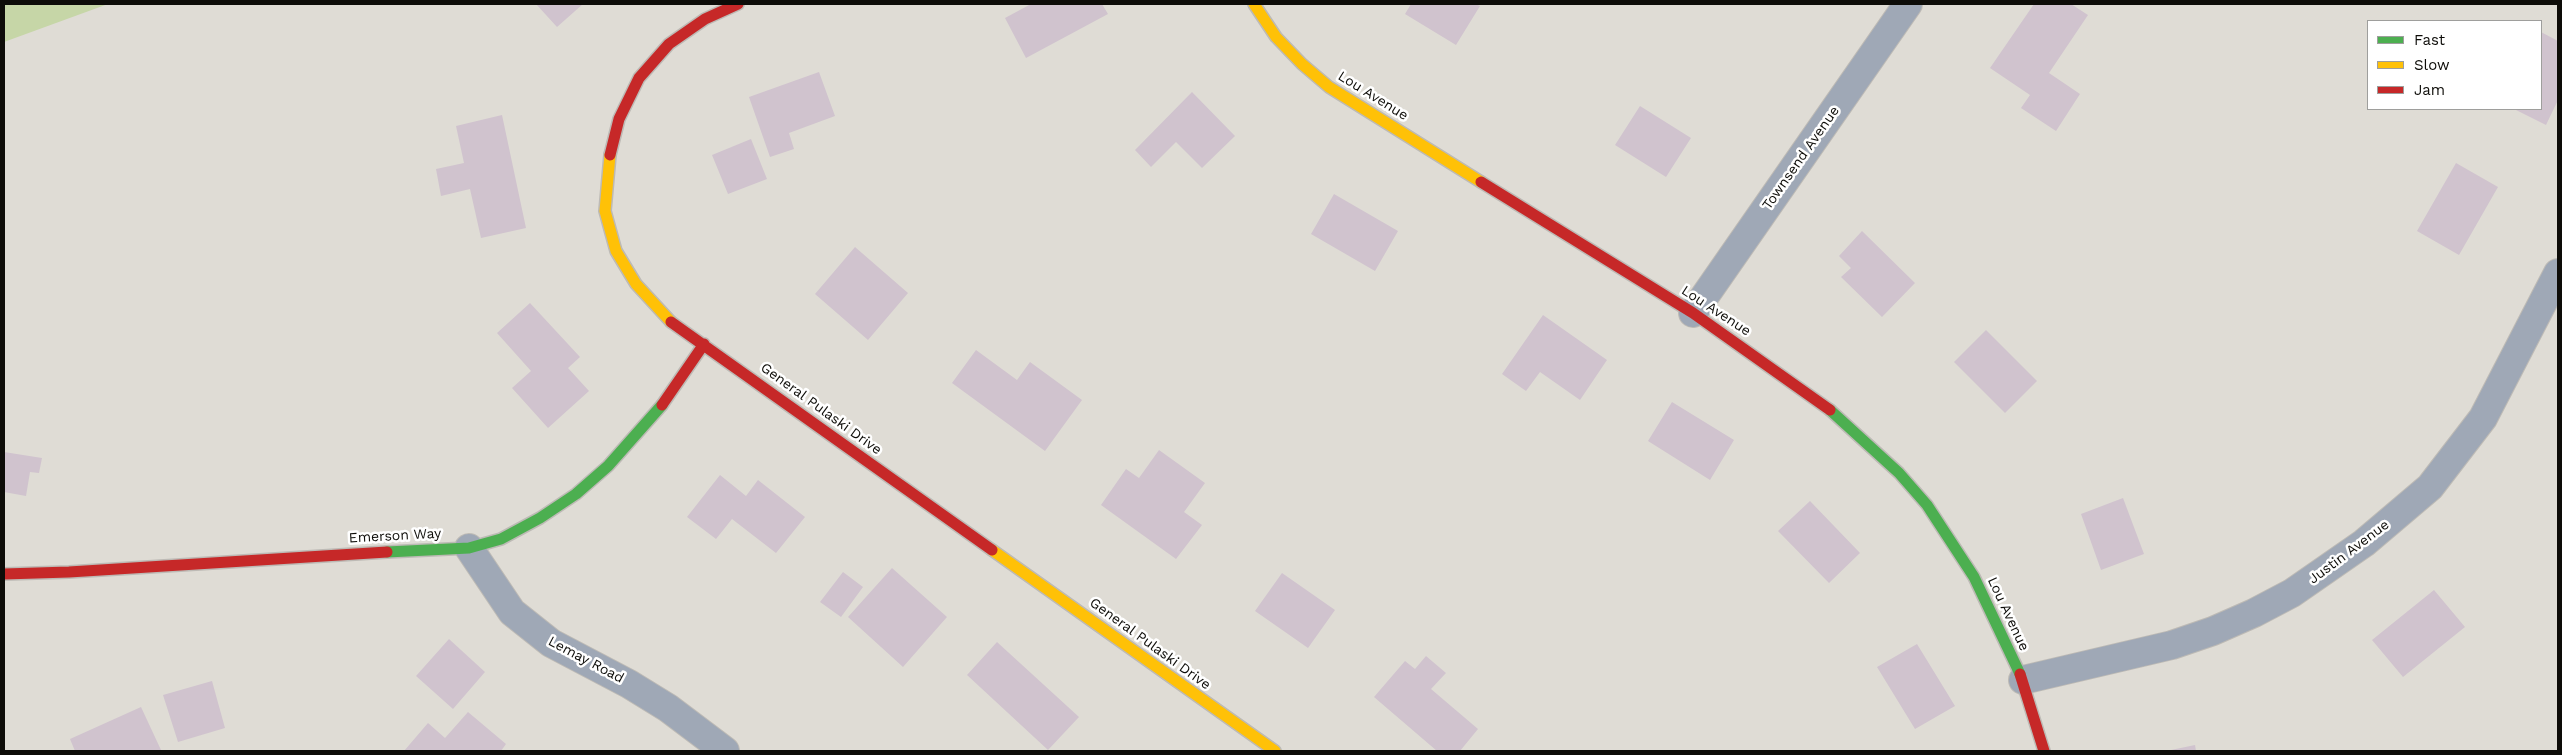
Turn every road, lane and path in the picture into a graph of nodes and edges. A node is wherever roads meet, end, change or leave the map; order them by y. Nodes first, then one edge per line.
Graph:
1 (738, 4) edge
2 (1254, 4) edge
3 (1908, 4) edge
4 (2558, 273) edge
5 (1693, 313) junction
6 (704, 344) junction
7 (469, 548) junction
8 (4, 574) edge
9 (2023, 680) junction
10 (725, 751) edge
11 (1275, 751) edge
12 (2044, 751) edge

1 - 6 street, General Pulaski Drive
2 - 5 street, Lou Avenue
3 - 5 street, Townsend Avenue
4 - 9 street, Justin Avenue
5 - 9 street, Lou Avenue
6 - 7 street, Emerson Way
6 - 11 street, General Pulaski Drive
7 - 8 street, Emerson Way
7 - 10 street, Lemay Road
9 - 12 street, Lou Avenue

